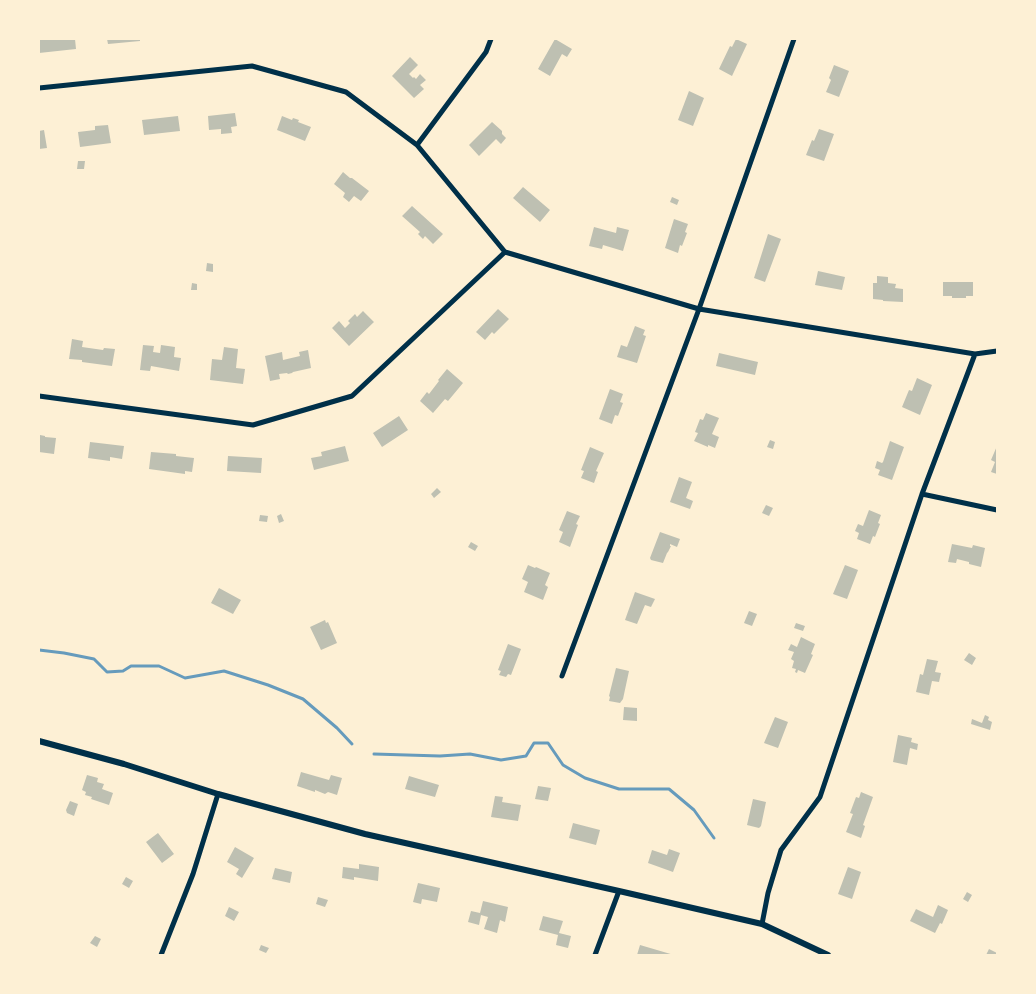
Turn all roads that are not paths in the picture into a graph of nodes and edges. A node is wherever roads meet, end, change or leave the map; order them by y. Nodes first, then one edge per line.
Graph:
1 (491, 39) edge
2 (794, 39) edge
3 (39, 88) edge
4 (417, 144) junction
5 (505, 252) junction
6 (699, 309) junction
7 (997, 351) edge
8 (975, 354) junction
9 (39, 396) edge
10 (922, 494) junction
11 (997, 510) edge
12 (562, 676) dead end
13 (39, 740) edge
14 (218, 794) junction
15 (619, 891) junction
16 (762, 924) junction
17 (161, 955) edge
18 (595, 955) edge
19 (828, 955) edge

1 - 4 street
2 - 6 street
3 - 4 street
4 - 5 street
5 - 6 street
5 - 9 street
6 - 8 street
6 - 12 street
7 - 8 street
8 - 10 street
10 - 11 street
10 - 16 street
13 - 14 street
14 - 15 street
14 - 17 street
15 - 16 street
15 - 18 street
16 - 19 street

